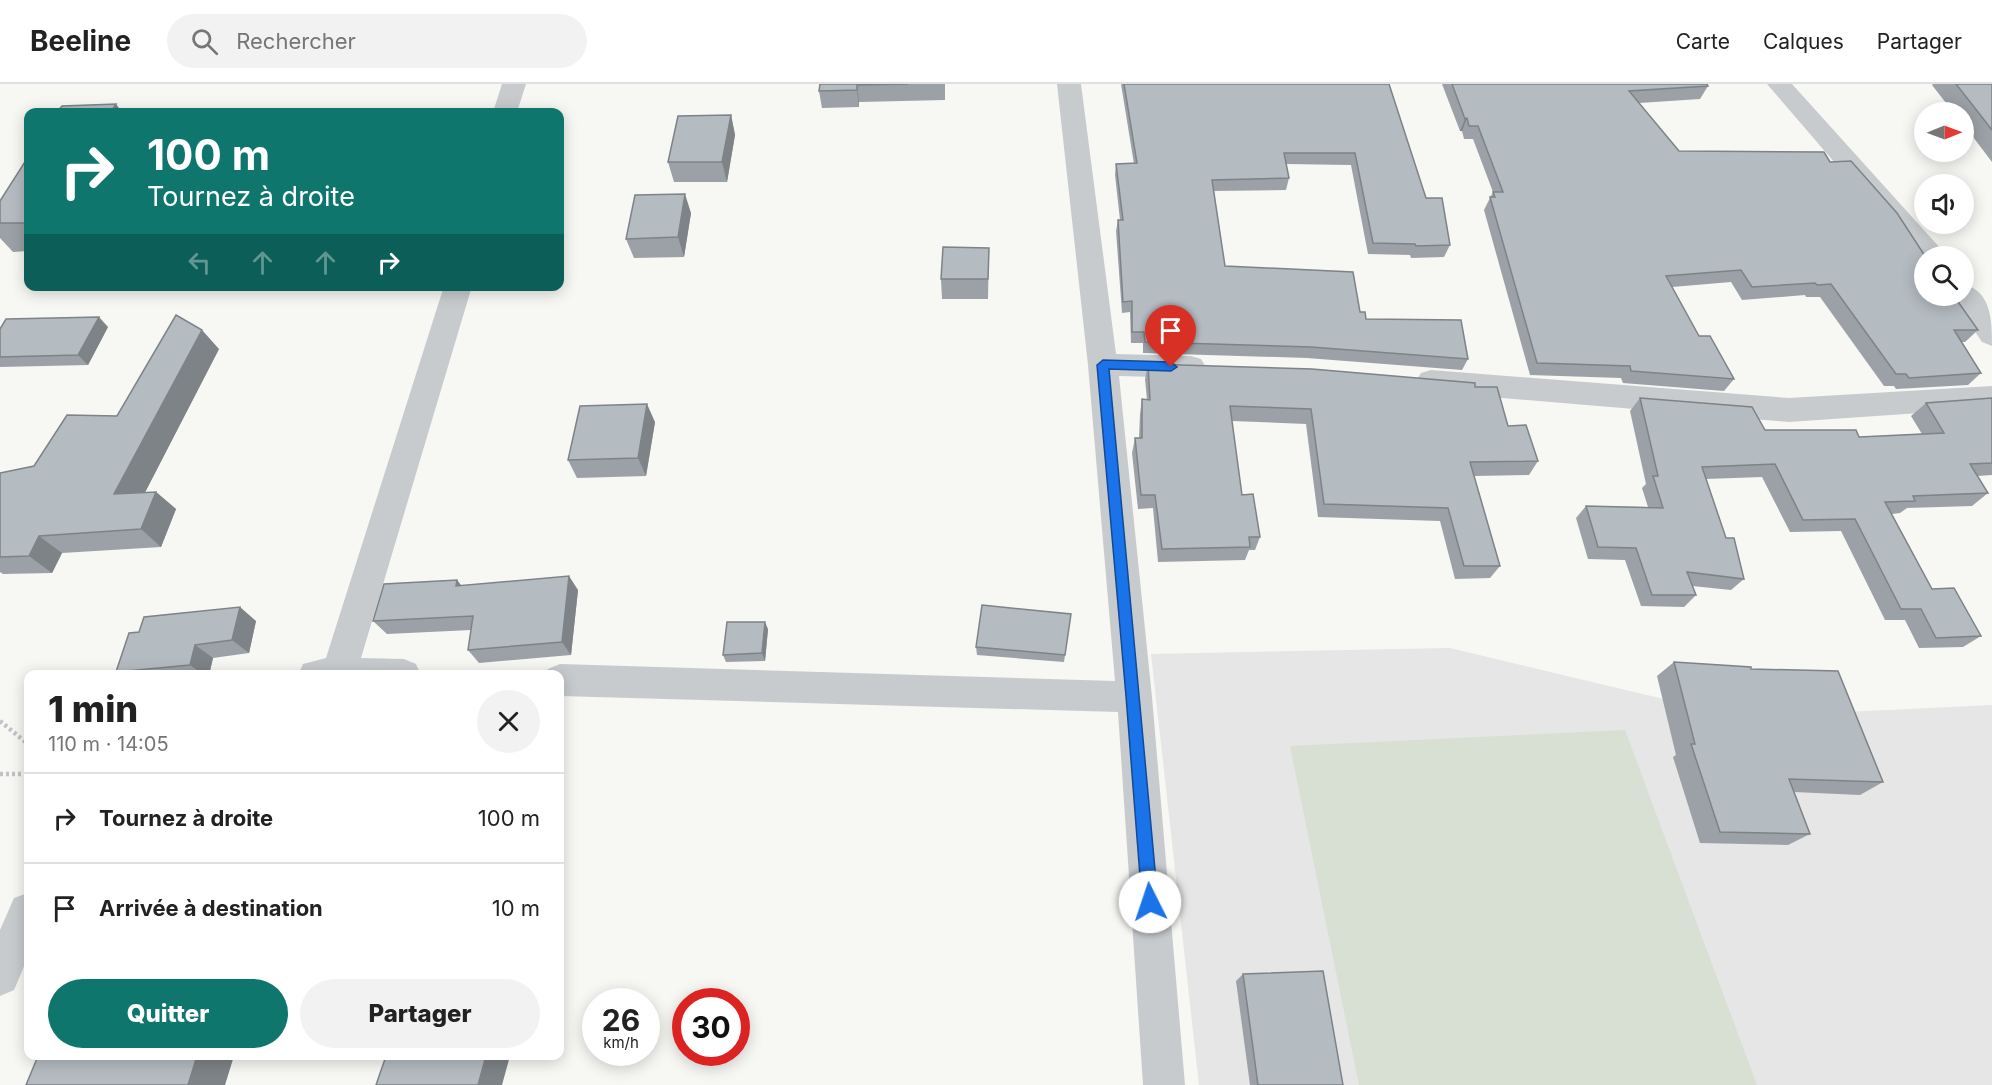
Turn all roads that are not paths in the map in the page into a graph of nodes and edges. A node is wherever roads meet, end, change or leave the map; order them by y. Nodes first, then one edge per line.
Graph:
1 (514, 84) edge
2 (1069, 84) edge
3 (1779, 84) edge
4 (506, 108) edge
5 (1922, 246) edge
6 (456, 291) edge
7 (1972, 306) edge
8 (1992, 335) edge
9 (1103, 365) junction
10 (1223, 368) edge
11 (1401, 378) edge
12 (1992, 397) edge
13 (328, 670) edge
14 (564, 680) edge
15 (1134, 696) junction
16 (24, 921) edge
17 (0, 976) edge
18 (1164, 1085) edge

1 - 4 street
2 - 9 street
3 - 5 street
6 - 13 street
7 - 8 street
9 - 10 street
9 - 15 street
11 - 12 street
14 - 15 street
15 - 18 street
16 - 17 street

